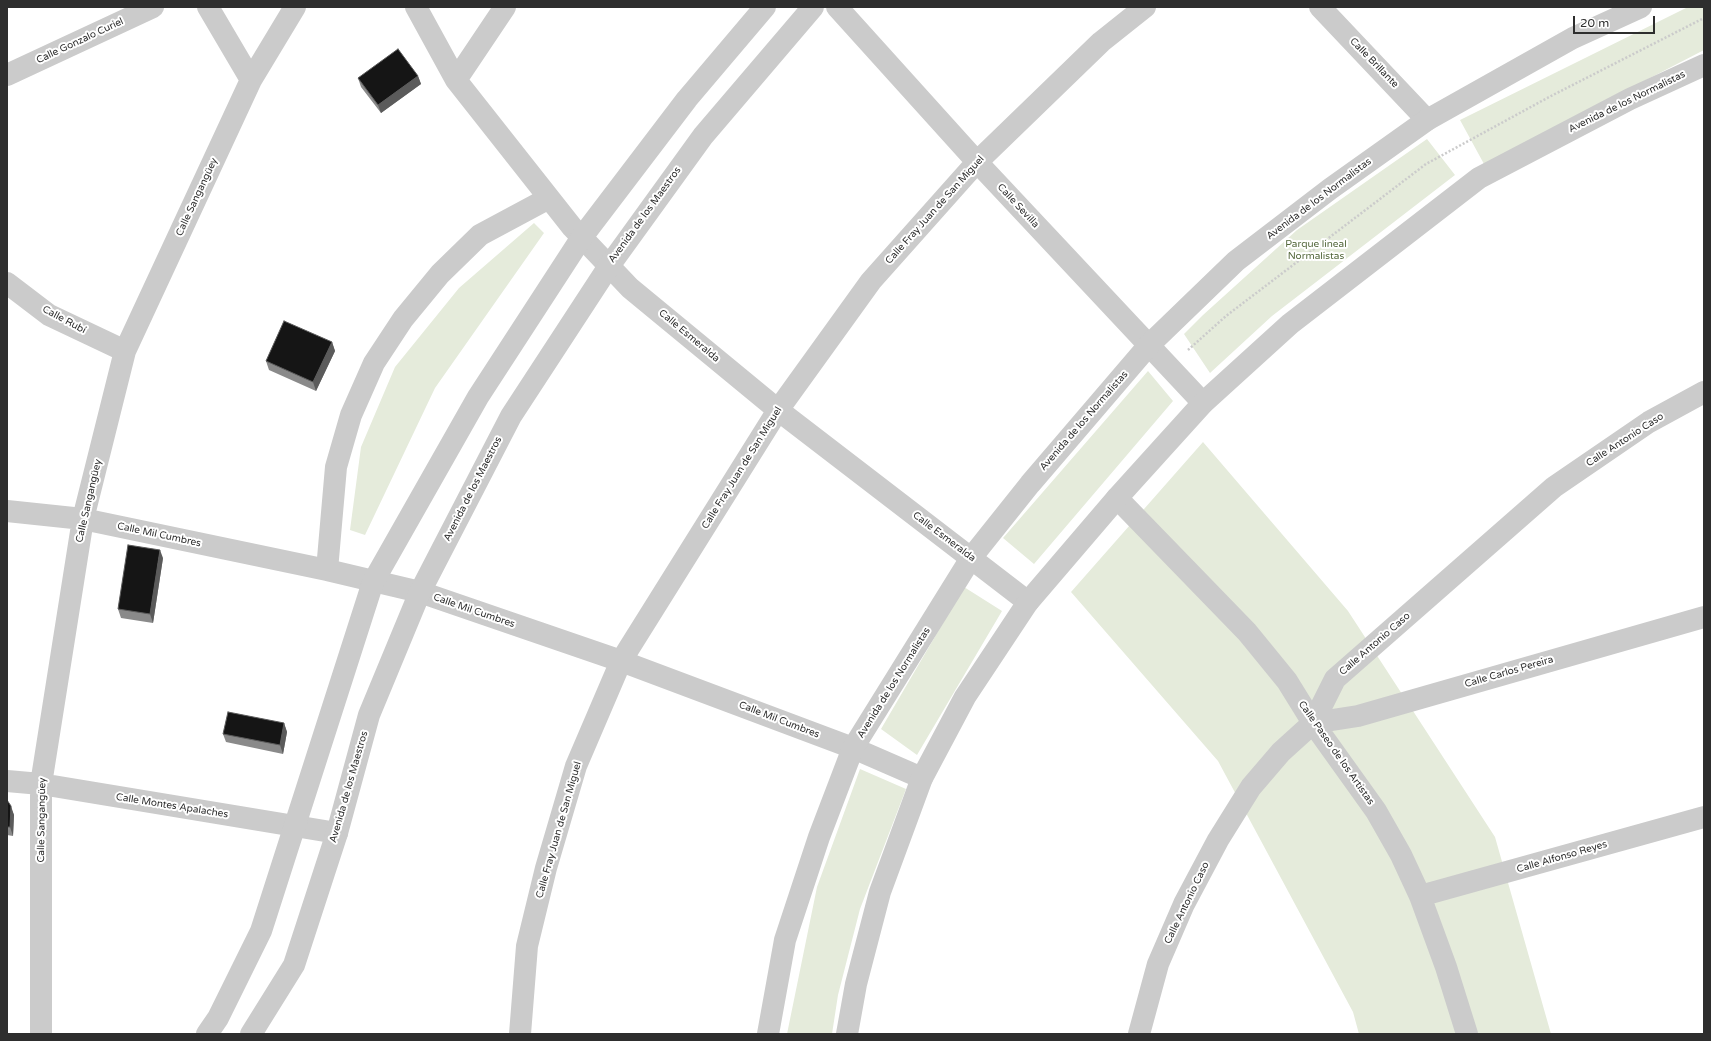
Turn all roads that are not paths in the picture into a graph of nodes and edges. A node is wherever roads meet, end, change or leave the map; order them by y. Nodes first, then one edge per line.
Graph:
1 (153, 7) edge
2 (208, 7) edge
3 (295, 7) edge
4 (416, 7) edge
5 (505, 7) edge
6 (766, 7) edge
7 (813, 7) edge
8 (837, 7) edge
9 (1145, 7) edge
10 (1320, 7) edge
11 (1641, 7) edge
12 (1704, 65) edge
13 (7, 76) edge
14 (251, 80) junction
15 (456, 80) junction
16 (1427, 120) junction
17 (977, 162) junction
18 (549, 198) junction
19 (582, 237) junction
20 (609, 266) junction
21 (7, 283) edge
22 (1150, 345) junction
23 (125, 351) junction
24 (1704, 392) edge
25 (1203, 403) junction
26 (778, 410) junction
27 (1117, 498) junction
28 (7, 511) edge
29 (83, 519) junction
30 (971, 558) junction
31 (327, 570) junction
32 (373, 582) junction
33 (420, 592) junction
34 (1028, 602) junction
35 (1704, 617) edge
36 (622, 661) junction
37 (1313, 723) junction
38 (853, 748) junction
39 (922, 778) junction
40 (7, 781) edge
41 (41, 784) junction
42 (1704, 817) edge
43 (295, 826) junction
44 (337, 833) junction
45 (1420, 896) junction
46 (41, 1034) edge
47 (207, 1034) edge
48 (251, 1034) edge
49 (520, 1034) edge
50 (768, 1034) edge
51 (846, 1034) edge
52 (1139, 1034) edge
53 (1467, 1034) edge

1 - 13 street, Calle Gonzalo Curiel
2 - 14 street
3 - 14 street, Calle Sangangüey
4 - 15 street, Calle Esmeralda
5 - 15 street
6 - 19 street
7 - 20 street, Avenida de los Maestros
8 - 17 street, Calle Sevilla
9 - 17 street, Calle Fray Juan de San Miguel
10 - 16 street, Calle Brillante
11 - 16 street, Avenida de los Normalistas
12 - 25 street, Avenida de los Normalistas
14 - 23 street, Calle Sangangüey
15 - 18 street, Calle Esmeralda
16 - 22 street, Avenida de los Normalistas
17 - 22 street, Calle Sevilla
17 - 26 street, Calle Fray Juan de San Miguel
18 - 19 street, Calle Esmeralda
18 - 31 street
19 - 20 street, Calle Esmeralda
19 - 32 street
20 - 26 street, Calle Esmeralda
20 - 33 street, Avenida de los Maestros
21 - 23 street, Calle Rubí
22 - 25 street, Calle Sevilla
22 - 30 street, Avenida de los Normalistas
23 - 29 street, Calle Sangangüey
24 - 37 street, Calle Antonio Caso
25 - 27 street, Avenida de los Normalistas
26 - 30 street, Calle Esmeralda
26 - 36 street, Calle Fray Juan de San Miguel
27 - 34 street, Avenida de los Normalistas
27 - 37 street, Calle Paseo de los Artistas
28 - 29 street, Calle Mil Cumbres
29 - 31 street, Calle Mil Cumbres
29 - 41 street, Calle Sangangüey
30 - 34 street, Calle Esmeralda
30 - 38 street, Avenida de los Normalistas
31 - 32 street, Calle Mil Cumbres
32 - 33 street, Calle Mil Cumbres
32 - 43 street
33 - 36 street, Calle Mil Cumbres
33 - 44 street, Avenida de los Maestros
34 - 39 street, Avenida de los Normalistas
35 - 37 street, Calle Carlos Pereira
36 - 38 street, Calle Mil Cumbres
36 - 49 street, Calle Fray Juan de San Miguel
37 - 45 street, Calle Paseo de los Artistas
37 - 52 street, Calle Antonio Caso
38 - 39 street, Calle Mil Cumbres
38 - 50 street, Avenida de los Normalistas
39 - 51 street, Avenida de los Normalistas
40 - 41 street, Calle Montes Apalaches
41 - 43 street, Calle Montes Apalaches
41 - 46 street, Calle Sangangüey
42 - 45 street, Calle Alfonso Reyes
43 - 44 street, Calle Montes Apalaches
43 - 47 street
44 - 48 street, Avenida de los Maestros
45 - 53 street, Calle Paseo de los Artistas

